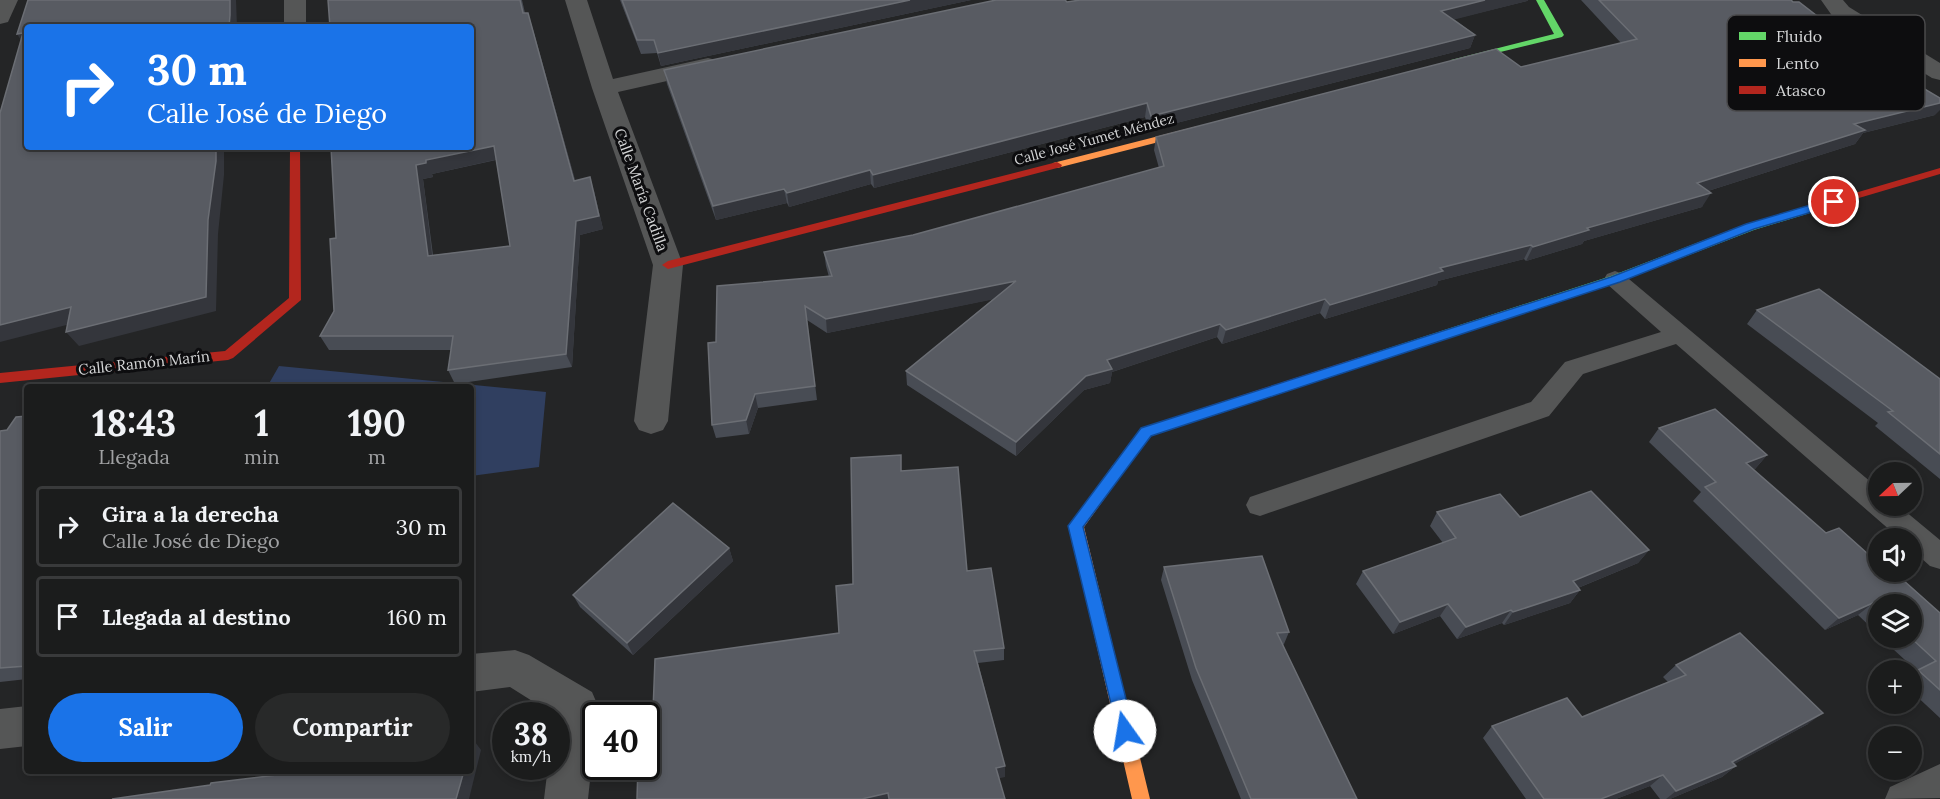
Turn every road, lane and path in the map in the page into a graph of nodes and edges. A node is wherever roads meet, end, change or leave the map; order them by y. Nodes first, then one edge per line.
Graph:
1 (7, 0) edge
2 (295, 0) edge
3 (576, 0) edge
4 (1540, 0) edge
5 (1832, 0) edge
6 (1846, 15) edge
7 (0, 17) edge
8 (295, 24) edge
9 (729, 61) edge
10 (1925, 64) edge
11 (1443, 65) edge
12 (1940, 73) edge
13 (604, 88) junction
14 (1212, 125) edge
15 (295, 150) edge
16 (1940, 171) edge
17 (668, 265) junction
18 (1615, 279) junction
19 (1681, 334) junction
20 (0, 378) edge
21 (651, 421) dead end
22 (1868, 496) edge
23 (1260, 505) dead end
24 (1892, 516) edge
25 (1940, 557) edge
26 (474, 673) edge
27 (24, 726) edge
28 (0, 729) edge
29 (1940, 780) edge
30 (566, 799) edge
31 (1141, 799) edge
32 (1902, 799) edge

1 - 7 street
2 - 8 street
3 - 13 street, Calle María Cadilla
4 - 11 street
5 - 6 street
9 - 13 street
10 - 12 street
13 - 17 street, Calle María Cadilla
14 - 17 street, Calle José Yumet Méndez
15 - 20 street, Calle Ramón Marín
16 - 18 street
17 - 21 street, Calle María Cadilla
18 - 19 lane
18 - 31 street
19 - 22 lane
19 - 23 lane
24 - 25 lane
26 - 30 street
27 - 28 street
29 - 32 lane

